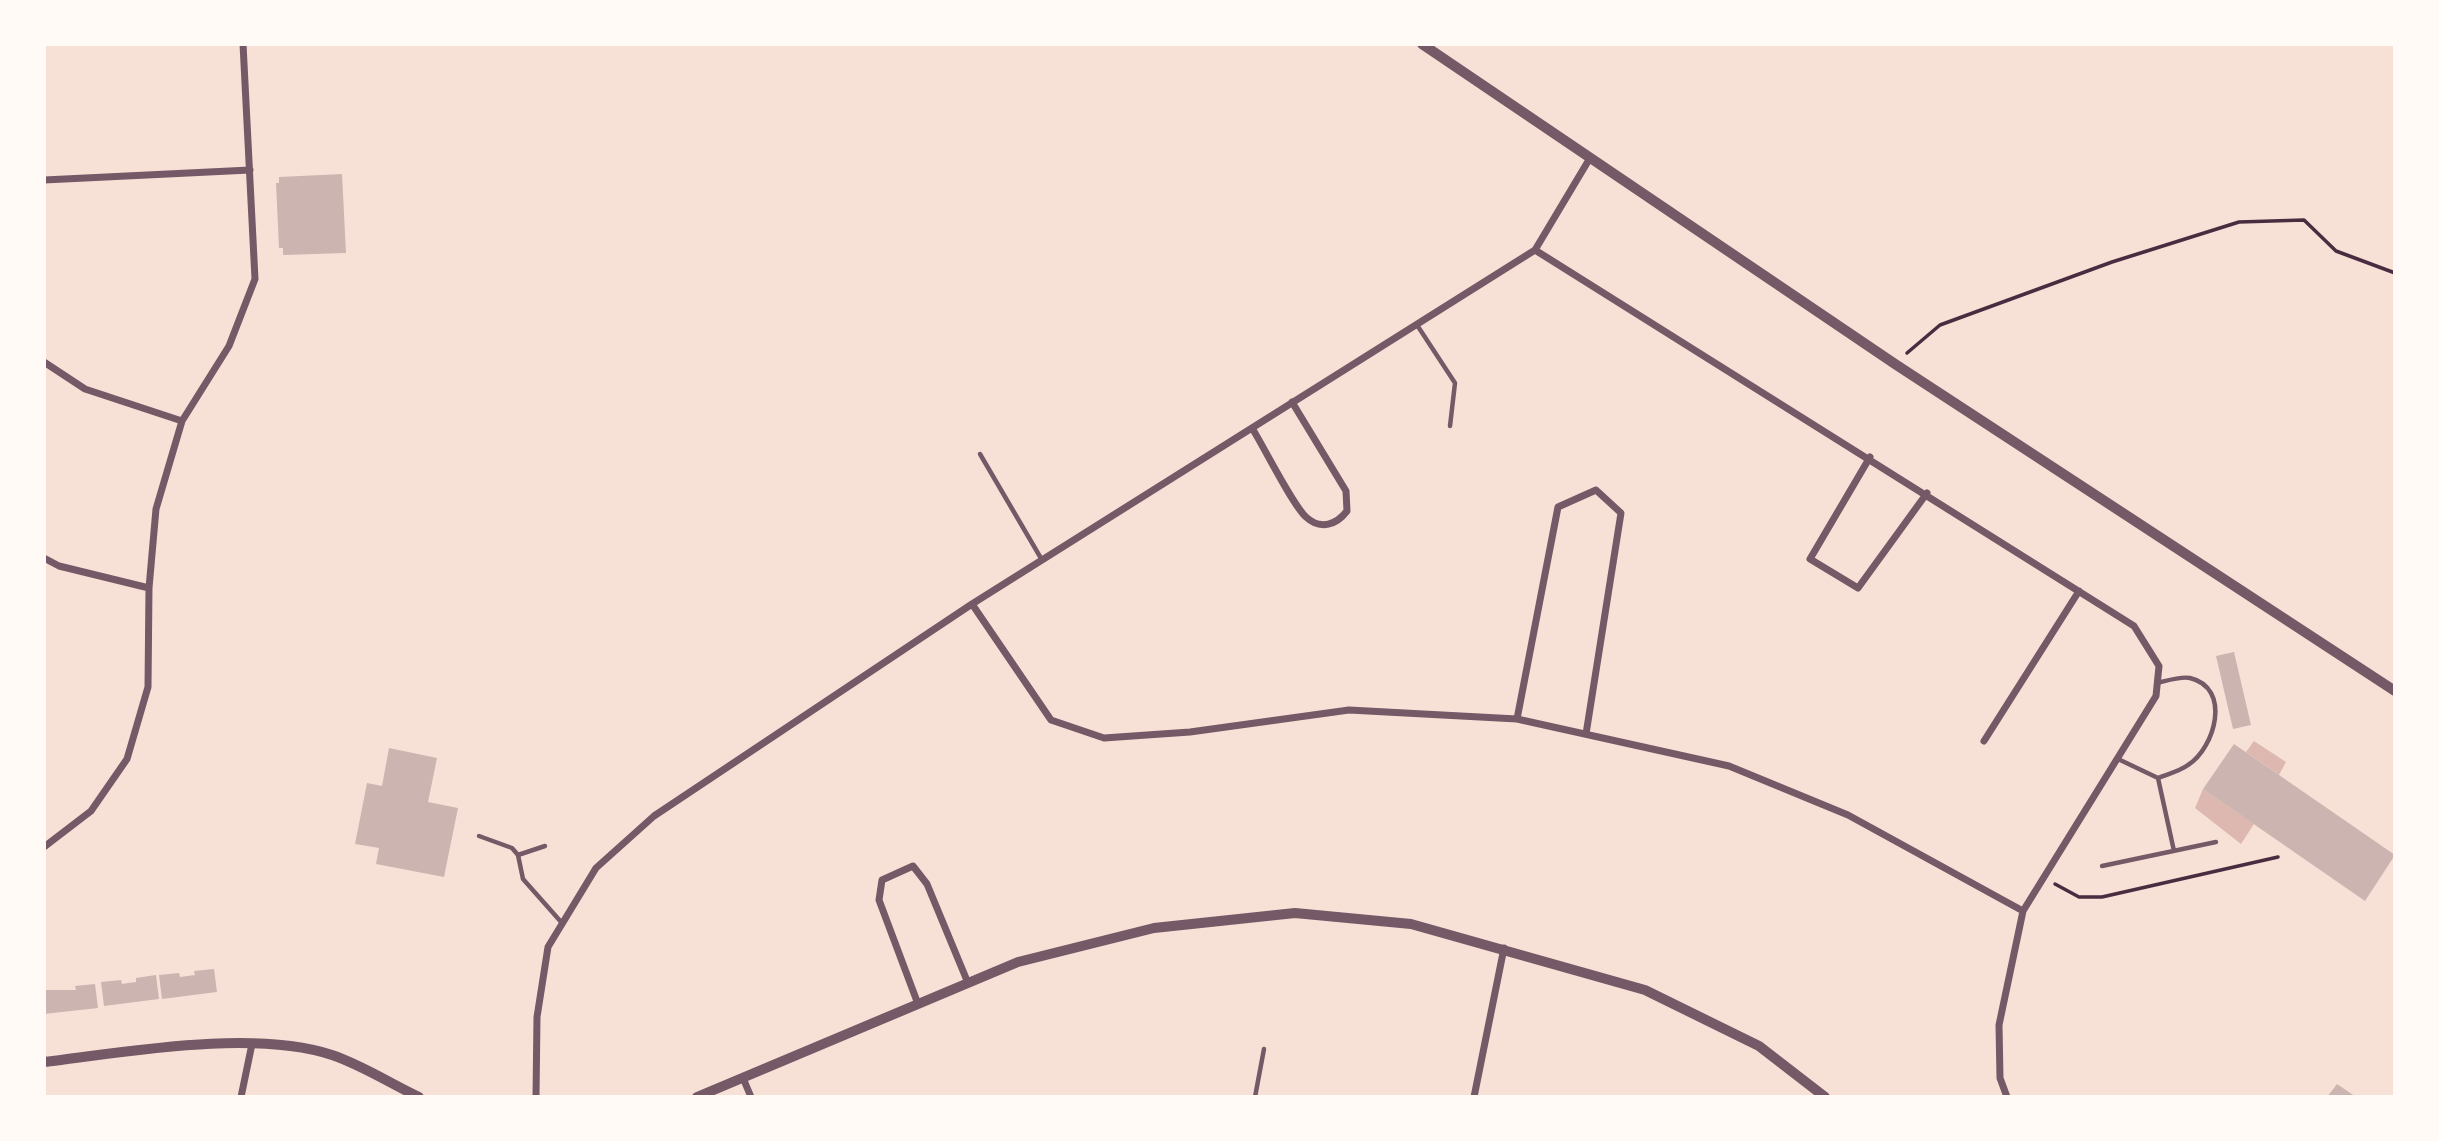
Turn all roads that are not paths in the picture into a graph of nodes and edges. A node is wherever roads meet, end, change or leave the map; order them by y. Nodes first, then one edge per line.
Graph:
1 (243, 44) edge
2 (1422, 44) edge
3 (1590, 158) junction
4 (250, 170) junction
5 (44, 180) edge
6 (1535, 250) junction
7 (1417, 324) junction
8 (44, 362) edge
9 (1292, 402) junction
10 (182, 421) junction
11 (1450, 426) dead end
12 (1252, 428) junction
13 (980, 454) dead end
14 (1870, 457) junction
15 (1927, 493) junction
16 (44, 558) edge
17 (1042, 559) junction
18 (149, 587) junction
19 (2080, 591) junction
20 (972, 604) junction
21 (2157, 683) junction
22 (2395, 691) edge
23 (1517, 719) junction
24 (1586, 734) junction
25 (1984, 741) dead end
26 (2117, 759) junction
27 (2158, 778) junction
28 (479, 836) dead end
29 (2216, 842) dead end
30 (545, 846) dead end
31 (44, 847) edge
32 (2174, 851) junction
33 (518, 855) junction
34 (2102, 866) dead end
35 (2023, 912) junction
36 (563, 924) junction
37 (1504, 948) junction
38 (968, 983) junction
39 (918, 1004) junction
40 (252, 1044) junction
41 (1264, 1049) dead end
42 (44, 1062) edge
43 (743, 1078) junction
44 (241, 1097) edge
45 (419, 1097) edge
46 (536, 1097) edge
47 (697, 1097) edge
48 (751, 1097) edge
49 (1255, 1097) edge
50 (1474, 1097) edge
51 (1825, 1097) edge
52 (2007, 1097) edge

1 - 4 street
2 - 3 street
3 - 6 street
3 - 22 street
4 - 5 street
4 - 10 street
6 - 7 street
6 - 14 street
7 - 9 street
7 - 11 lane
8 - 10 street
9 - 12 street
9 - 12 street
10 - 18 street
12 - 17 street
13 - 17 lane
14 - 15 street
14 - 15 street
15 - 19 street
16 - 18 street
17 - 20 street
18 - 31 street
19 - 21 street
19 - 25 street
20 - 23 street
20 - 36 street
21 - 26 street
21 - 27 lane
23 - 24 street
23 - 24 street
24 - 35 street
26 - 27 lane
26 - 35 street
27 - 32 lane
28 - 33 lane
29 - 32 lane
30 - 33 lane
32 - 34 lane
33 - 36 lane
35 - 52 street
36 - 46 street
37 - 38 street
37 - 50 street
37 - 51 street
38 - 39 street
38 - 39 street
39 - 43 street
40 - 42 street
40 - 44 street
40 - 45 street
41 - 49 lane
43 - 47 street
43 - 48 street

